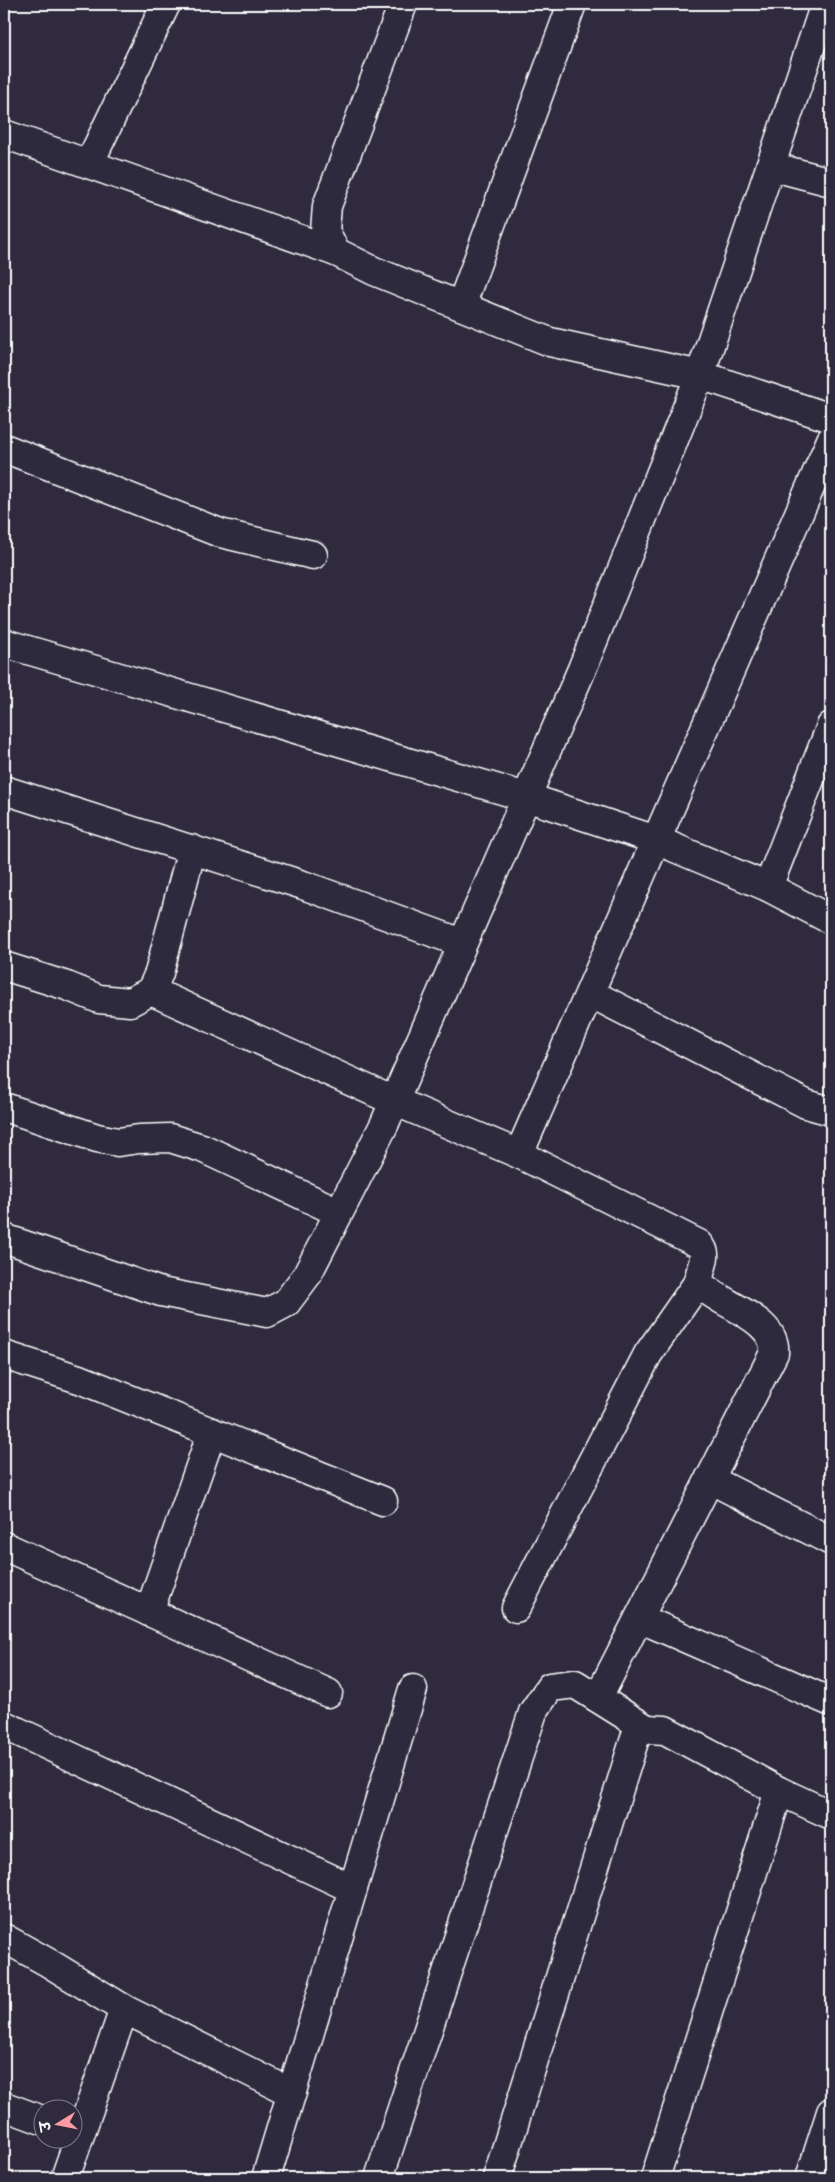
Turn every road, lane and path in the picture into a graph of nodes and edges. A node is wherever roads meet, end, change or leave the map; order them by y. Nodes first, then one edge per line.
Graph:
1 (166, 4) edge
2 (403, 4) edge
3 (572, 4) edge
4 (825, 4) edge
5 (4, 134) edge
6 (89, 164) junction
7 (770, 166) junction
8 (831, 182) edge
9 (336, 252) junction
10 (461, 306) junction
11 (700, 375) junction
12 (831, 418) edge
13 (831, 440) edge
14 (4, 448) edge
15 (312, 555) dead end
16 (4, 643) edge
17 (831, 726) edge
18 (4, 790) edge
19 (526, 797) junction
20 (656, 840) junction
21 (192, 849) junction
22 (768, 887) junction
23 (831, 920) edge
24 (462, 943) junction
25 (4, 966) edge
26 (151, 991) junction
27 (590, 993) junction
28 (394, 1101) junction
29 (4, 1108) edge
30 (831, 1111) edge
31 (519, 1154) junction
32 (338, 1212) junction
33 (4, 1238) edge
34 (699, 1281) junction
35 (4, 1355) edge
36 (212, 1432) junction
37 (710, 1479) junction
38 (383, 1501) dead end
39 (831, 1541) edge
40 (4, 1546) edge
41 (516, 1608) dead end
42 (148, 1612) junction
43 (638, 1618) junction
44 (413, 1689) dead end
45 (328, 1693) dead end
46 (598, 1698) junction
47 (831, 1702) edge
48 (4, 1726) edge
49 (647, 1728) junction
50 (780, 1791) junction
51 (831, 1815) edge
52 (353, 1889) junction
53 (4, 1938) edge
54 (124, 2009) junction
55 (292, 2093) junction
56 (4, 2106) edge
57 (831, 2112) edge
58 (32, 2116) edge
59 (82, 2118) edge
60 (72, 2150) edge
61 (65, 2178) edge
62 (266, 2178) edge
63 (379, 2178) edge
64 (497, 2178) edge
65 (655, 2178) edge
66 (810, 2178) edge

1 - 6 street
2 - 9 street
3 - 10 street
4 - 7 street
5 - 6 street
6 - 9 street
7 - 8 street
7 - 11 street
9 - 10 street
10 - 11 street
11 - 12 street
11 - 19 street
13 - 20 street
14 - 15 street
16 - 19 street
17 - 22 street
18 - 21 street
19 - 20 street
19 - 24 street
20 - 22 street
20 - 27 street
21 - 24 street
21 - 26 street
22 - 23 street
24 - 28 street
25 - 26 street
26 - 28 street
27 - 30 street
27 - 31 street
28 - 31 street
28 - 32 street
29 - 32 street
31 - 34 street
32 - 33 street
34 - 37 street
34 - 41 street
35 - 36 street
36 - 38 street
36 - 42 street
37 - 39 street
37 - 43 street
40 - 42 street
42 - 45 street
43 - 46 street
43 - 47 street
44 - 52 street
46 - 49 street
46 - 63 street
48 - 52 street
49 - 50 street
49 - 64 street
50 - 51 street
50 - 65 street
52 - 55 street
53 - 54 street
54 - 55 street
54 - 59 street
55 - 62 street
56 - 58 street
57 - 66 street
60 - 61 street

